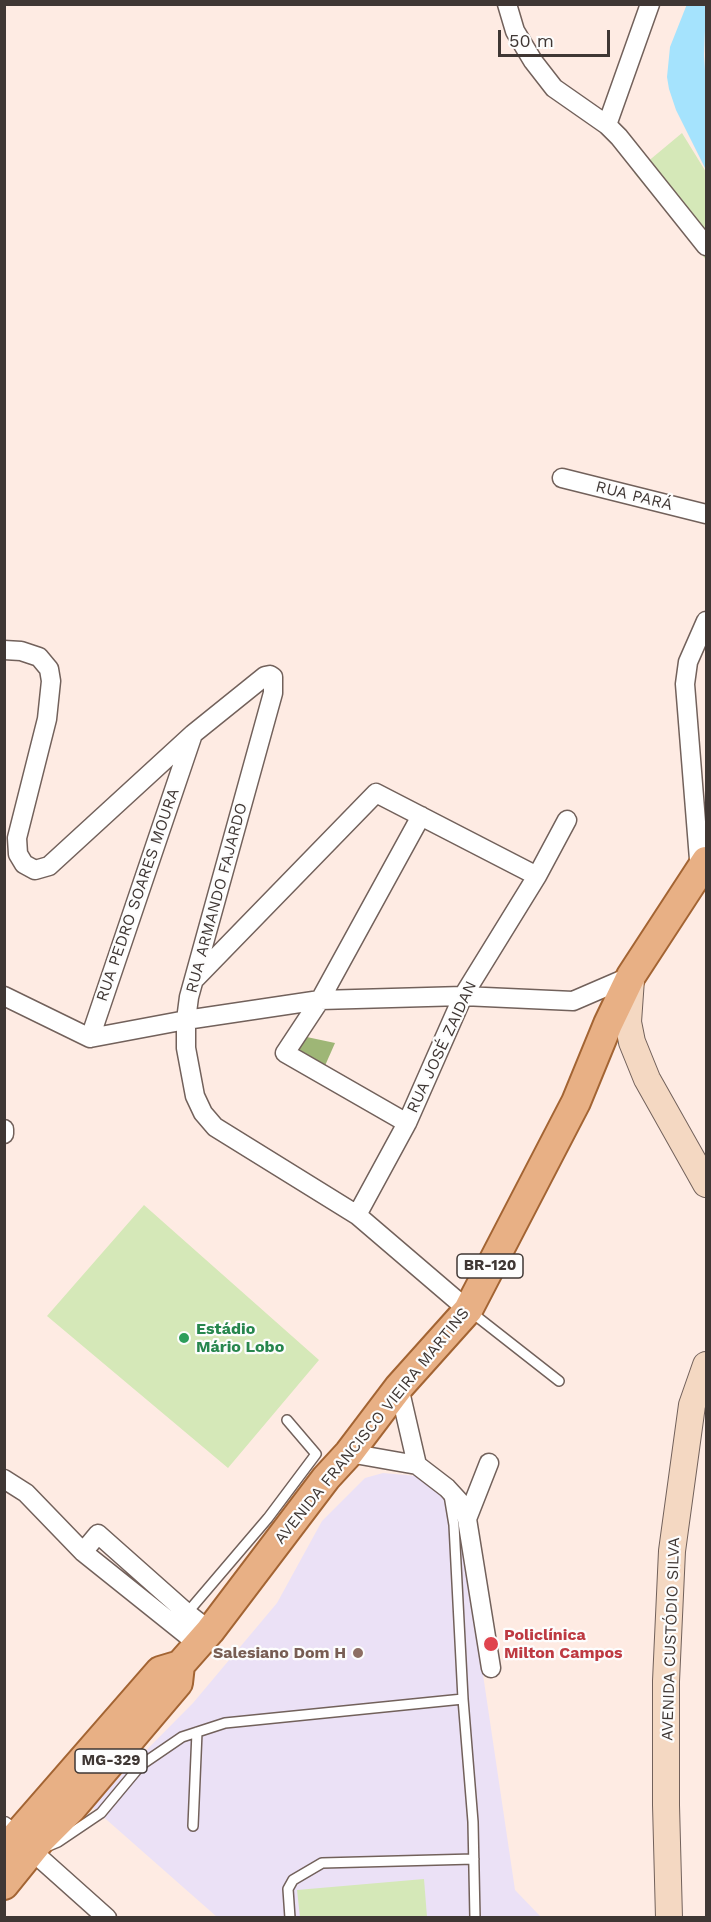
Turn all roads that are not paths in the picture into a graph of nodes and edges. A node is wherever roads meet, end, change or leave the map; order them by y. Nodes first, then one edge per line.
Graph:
1 (507, 4) edge
2 (650, 4) edge
3 (608, 125) junction
4 (706, 246) edge
5 (562, 478) dead end
6 (706, 514) edge
7 (706, 621) edge
8 (4, 650) edge
9 (193, 734) junction
10 (421, 816) junction
11 (567, 820) dead end
12 (703, 867) edge
13 (537, 876) junction
14 (631, 976) junction
15 (194, 979) junction
16 (4, 996) edge
17 (463, 996) junction
18 (320, 1000) junction
19 (186, 1020) junction
20 (90, 1038) junction
21 (407, 1123) junction
22 (4, 1129) edge
23 (4, 1134) edge
24 (706, 1184) edge
25 (357, 1215) junction
26 (468, 1310) junction
27 (706, 1365) edge
28 (559, 1381) dead end
29 (399, 1387) junction
30 (287, 1420) dead end
31 (349, 1453) junction
32 (489, 1463) dead end
33 (417, 1465) junction
34 (4, 1479) edge
35 (447, 1488) junction
36 (467, 1519) junction
37 (83, 1552) junction
38 (187, 1613) junction
39 (204, 1637) junction
40 (491, 1668) dead end
41 (463, 1700) junction
42 (197, 1731) junction
43 (193, 1826) dead end
44 (14, 1841) edge
45 (474, 1859) junction
46 (4, 1885) edge
47 (107, 1917) edge
48 (290, 1917) edge
49 (475, 1917) edge
50 (669, 1917) edge

1 - 3 street
2 - 3 street
3 - 4 street
5 - 6 street, RUA PARÁ
7 - 12 street
8 - 9 street, RUA ARMANDO FAJARDO
9 - 15 street, RUA ARMANDO FAJARDO
9 - 20 street, RUA PEDRO SOARES MOURA
10 - 13 street
10 - 15 street
10 - 18 street
11 - 13 street, RUA JOSÉ ZAIDAN
12 - 14 main road, AVENIDA FRANCISCO VIEIRA MARTINS
13 - 17 street, RUA JOSÉ ZAIDAN
14 - 17 street
14 - 24 main road
14 - 26 main road, AVENIDA FRANCISCO VIEIRA MARTINS / BR-120
15 - 19 street, RUA ARMANDO FAJARDO
16 - 20 street
17 - 18 street
17 - 21 street, RUA JOSÉ ZAIDAN
18 - 19 street
18 - 21 street
19 - 20 street
19 - 25 street, RUA ARMANDO FAJARDO
21 - 25 street, RUA JOSÉ ZAIDAN
22 - 23 street
25 - 26 street, RUA ARMANDO FAJARDO
26 - 28 lane
26 - 29 main road, AVENIDA FRANCISCO VIEIRA MARTINS / BR-120
27 - 50 main road, AVENIDA CUSTÓDIO SILVA
29 - 31 main road, AVENIDA FRANCISCO VIEIRA MARTINS / BR-120
29 - 33 street
30 - 38 lane
31 - 33 street
31 - 39 main road, AVENIDA FRANCISCO VIEIRA MARTINS / BR-120
32 - 36 street
33 - 35 street
34 - 37 street
35 - 36 street
35 - 41 lane
36 - 40 street
37 - 38 street
37 - 39 street
38 - 39 street
39 - 44 main road, AVENIDA FRANCISCO VIEIRA MARTINS
41 - 42 lane
41 - 45 lane
42 - 43 lane
42 - 44 lane
44 - 46 main road, AVENIDA FRANCISCO VIEIRA MARTINS
44 - 47 street
45 - 48 lane
45 - 49 lane

